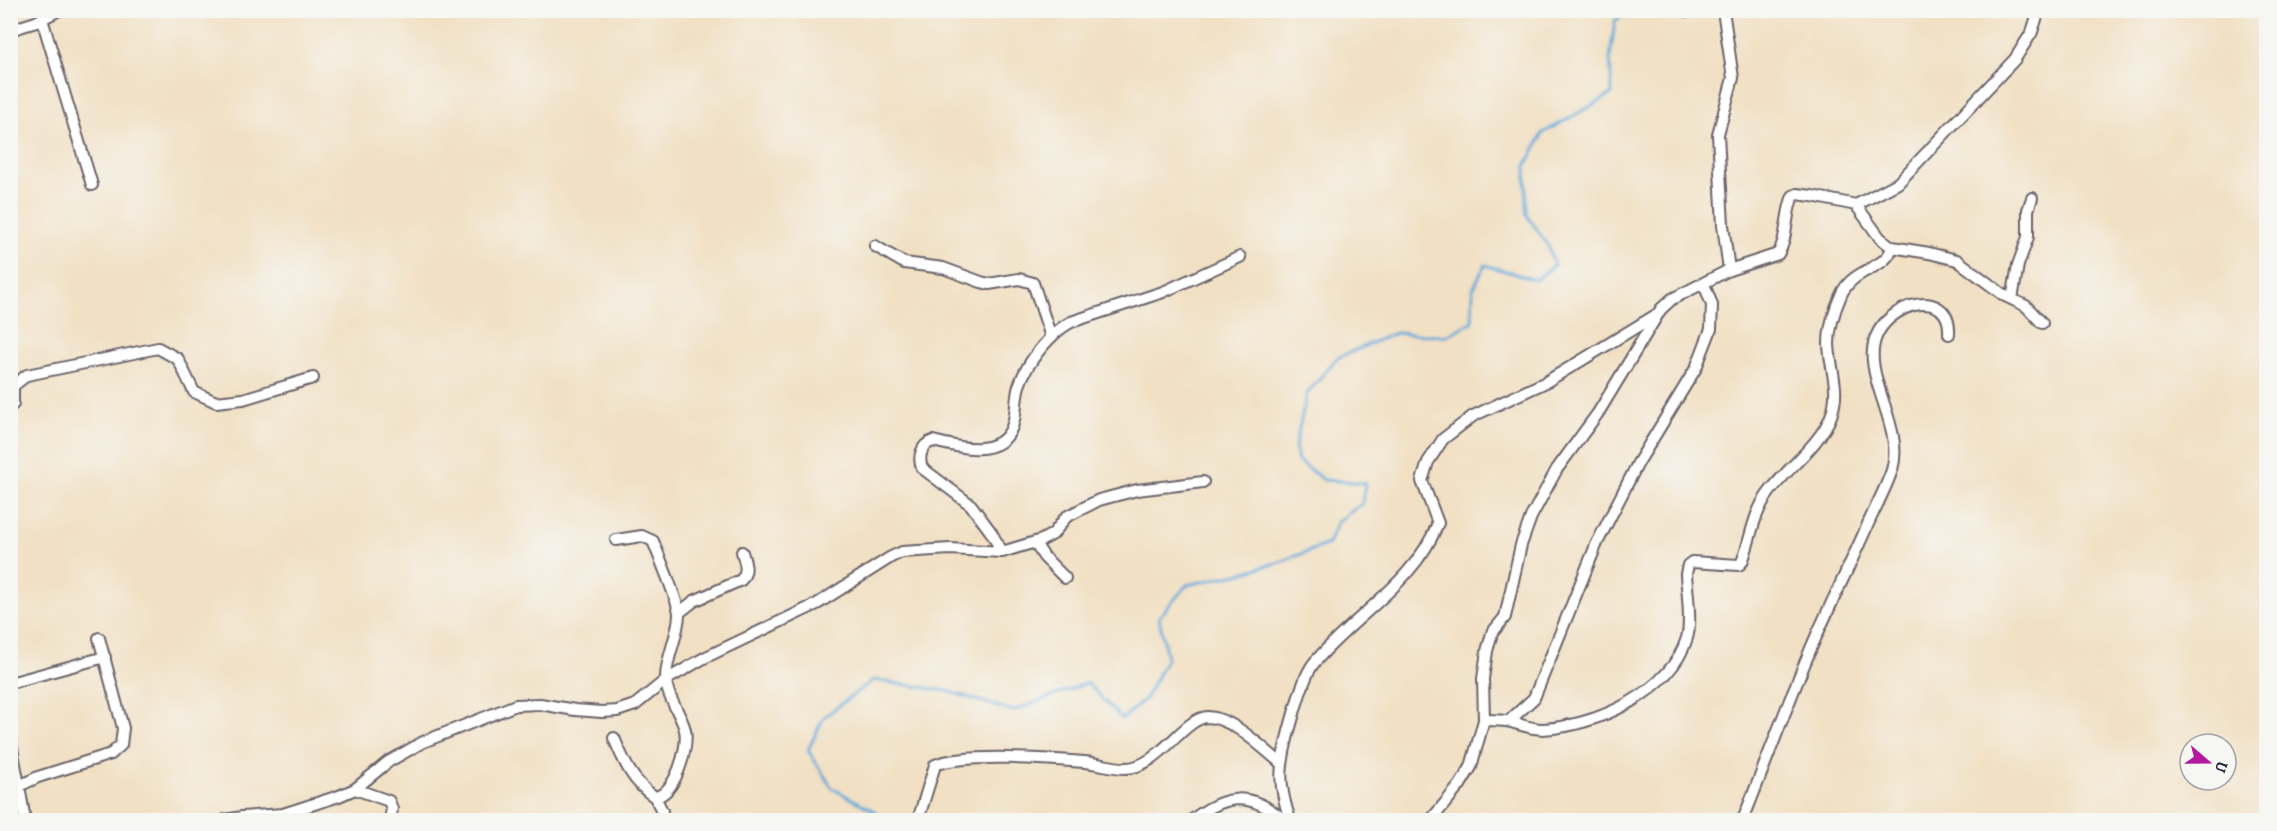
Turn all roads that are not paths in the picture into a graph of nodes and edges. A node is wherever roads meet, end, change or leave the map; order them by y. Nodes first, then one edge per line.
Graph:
1 (59, 10) edge
2 (1723, 10) edge
3 (2039, 10) edge
4 (42, 19) junction
5 (10, 30) edge
6 (92, 185) dead end
7 (2032, 198) dead end
8 (1856, 205) junction
9 (875, 246) dead end
10 (1892, 247) junction
11 (1240, 257) dead end
12 (1729, 270) junction
13 (1704, 284) junction
14 (2012, 299) junction
15 (1657, 313) junction
16 (2042, 322) dead end
17 (1949, 334) dead end
18 (1052, 337) junction
19 (313, 378) dead end
20 (10, 407) edge
21 (1203, 482) dead end
22 (616, 540) dead end
23 (1035, 543) junction
24 (742, 552) dead end
25 (1002, 552) junction
26 (1065, 578) dead end
27 (680, 612) junction
28 (99, 638) dead end
29 (105, 657) junction
30 (666, 681) junction
31 (10, 683) edge
32 (1484, 720) junction
33 (1509, 721) junction
34 (10, 737) edge
35 (614, 738) dead end
36 (1281, 763) junction
37 (19, 786) junction
38 (354, 789) junction
39 (656, 797) junction
40 (25, 820) edge
41 (225, 820) edge
42 (390, 820) edge
43 (658, 820) edge
44 (918, 820) edge
45 (1192, 820) edge
46 (1284, 820) edge
47 (1290, 820) edge
48 (1431, 820) edge
49 (1743, 820) edge

1 - 4 street
2 - 12 street
3 - 8 street
4 - 5 street
4 - 6 street
7 - 14 street
8 - 10 street
8 - 12 street
9 - 18 street
10 - 14 street
10 - 33 street
11 - 18 street
12 - 13 street
13 - 15 street
13 - 33 street
14 - 16 street
15 - 32 street
15 - 36 street
17 - 49 street
18 - 25 street
19 - 20 street
21 - 23 street
22 - 27 street
23 - 25 street
23 - 26 street
24 - 27 street
25 - 30 street
27 - 30 street
28 - 29 street
29 - 31 street
29 - 37 street
30 - 38 street
30 - 39 street
32 - 33 street
32 - 48 street
34 - 37 street
35 - 39 street
36 - 44 street
36 - 47 street
37 - 40 street
38 - 41 street
38 - 42 street
39 - 43 street
45 - 46 street

